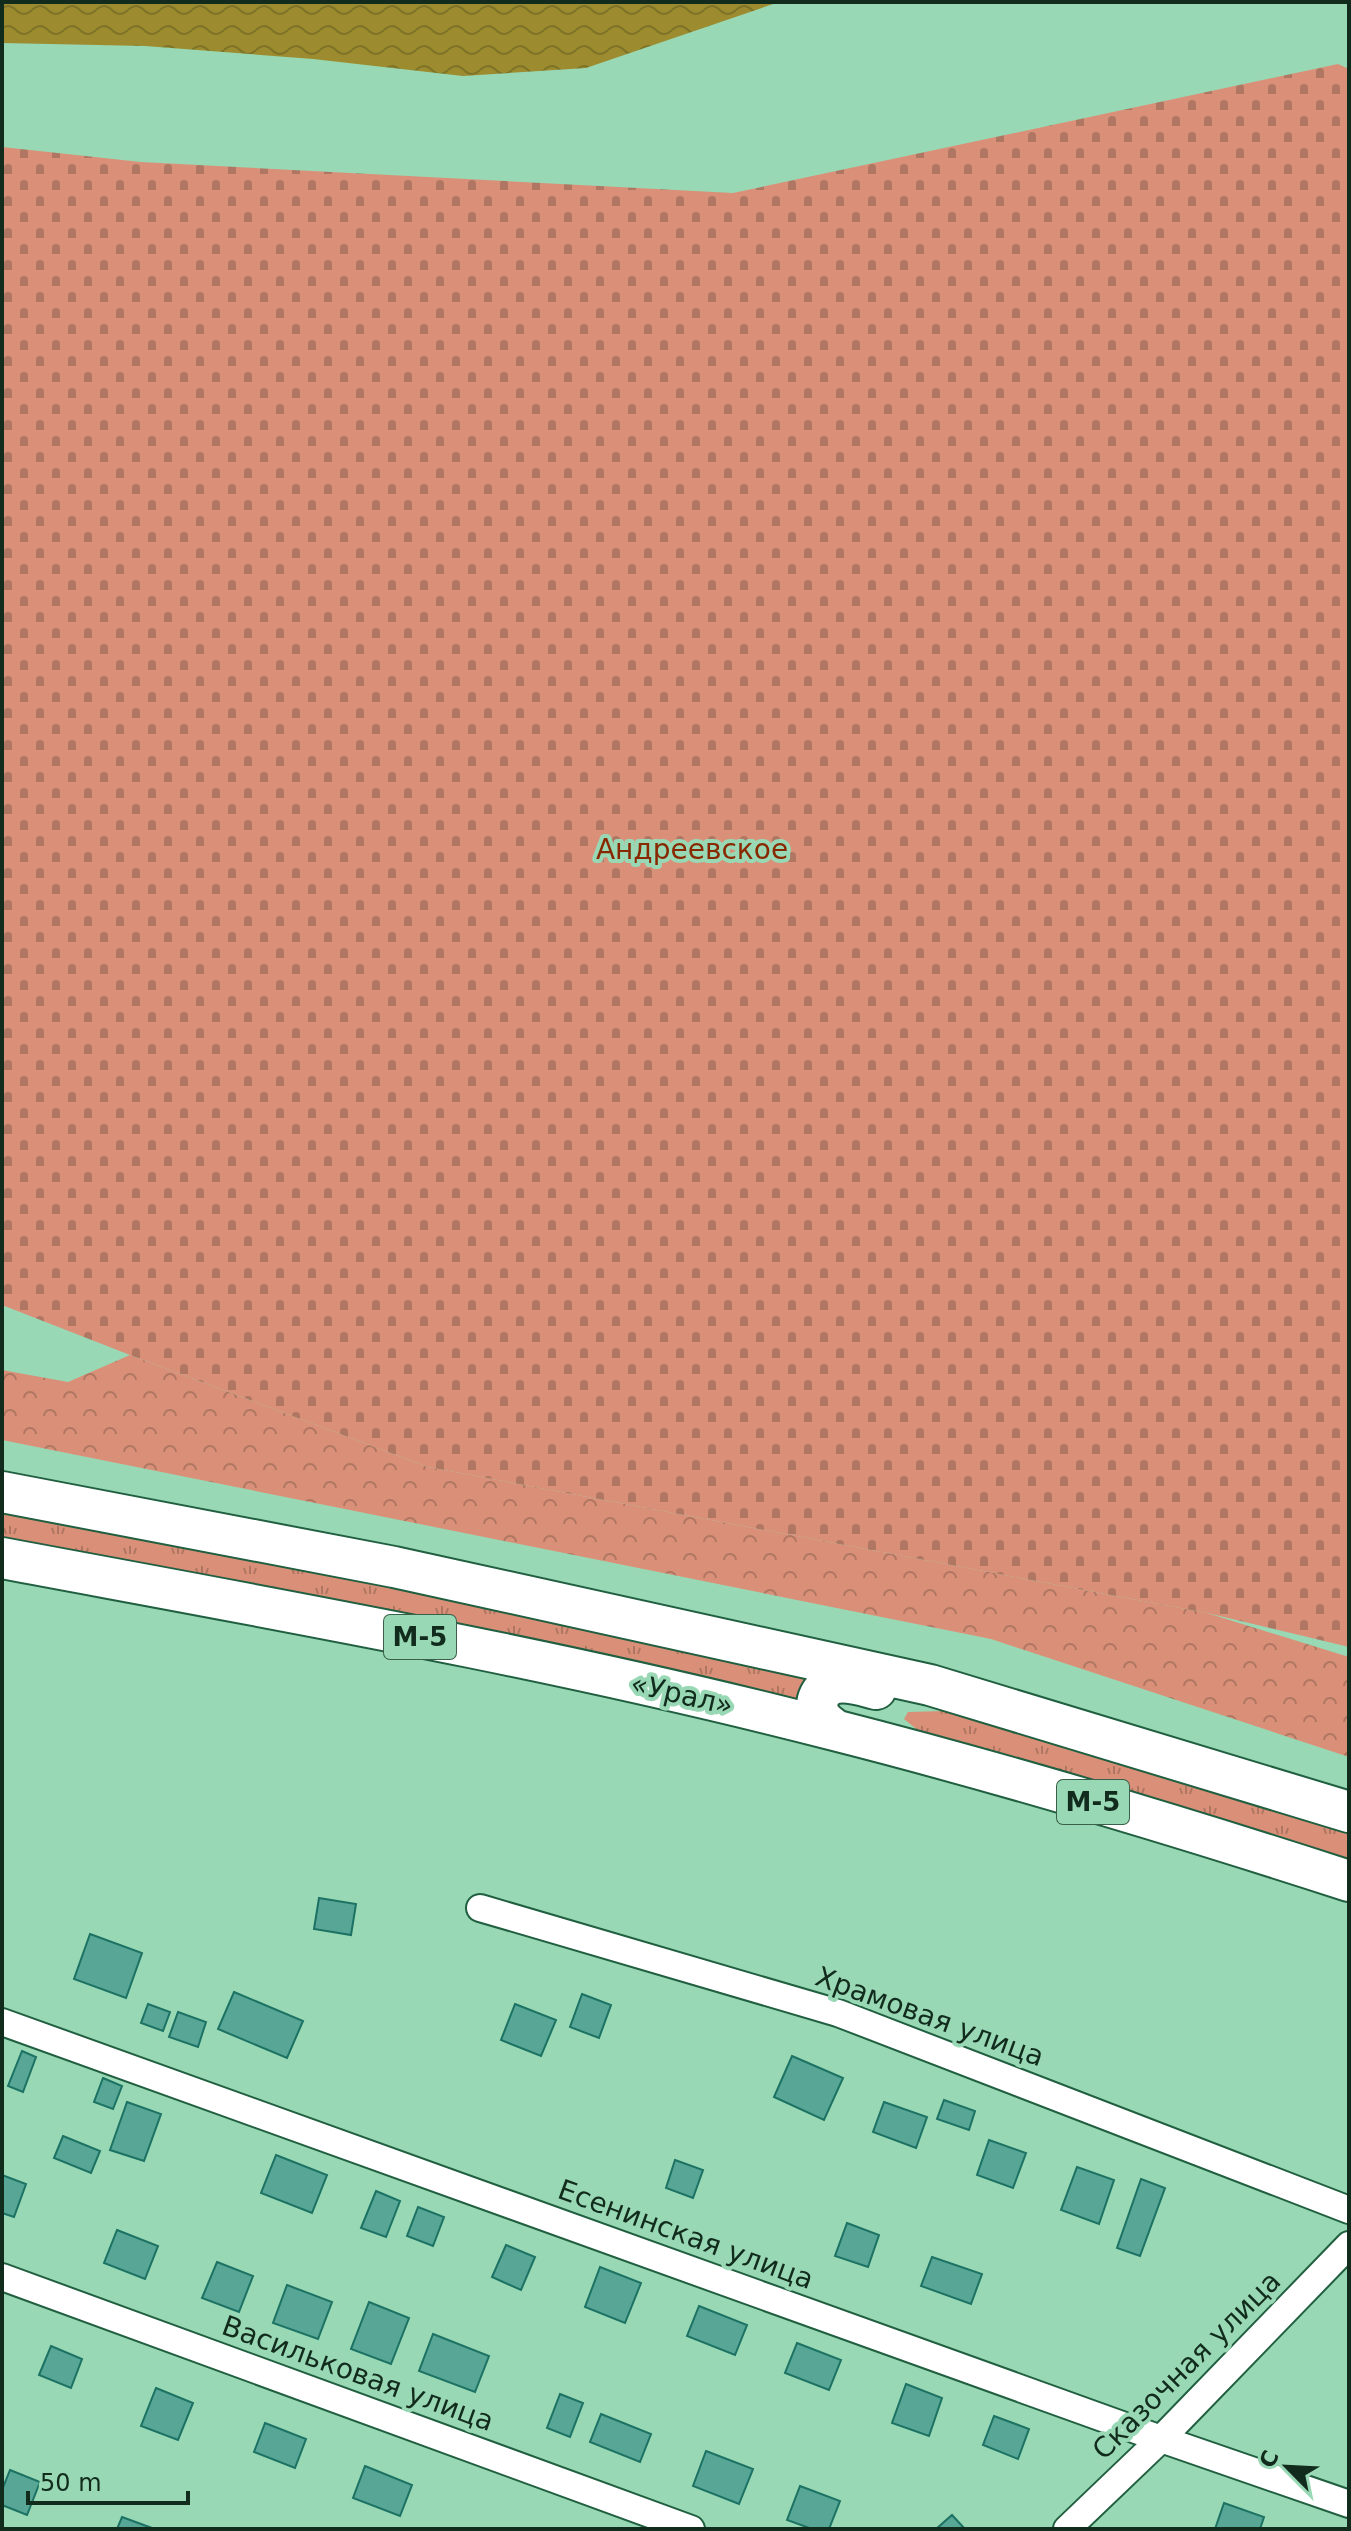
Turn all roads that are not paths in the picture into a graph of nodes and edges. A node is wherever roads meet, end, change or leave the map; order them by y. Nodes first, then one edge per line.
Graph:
1 (2, 1492) edge
2 (2, 1558) edge
3 (1067, 1725) junction
4 (835, 1730) junction
5 (1349, 1812) edge
6 (1349, 1881) edge
7 (480, 1908) dead end
8 (2, 2022) edge
9 (1349, 2210) edge
10 (1349, 2245) edge
11 (2, 2277) edge
12 (1161, 2439) junction
13 (1349, 2504) edge
14 (691, 2529) edge
15 (1067, 2529) edge

1 - 3 main road, М-5
2 - 4 main road, «Урал» / М-5
3 - 4 main road
3 - 5 main road, М-5
4 - 6 main road, «Урал» / М-5
7 - 9 street, Храмовая улица
8 - 12 street, Есенинская улица
10 - 12 street, Сказочная улица
11 - 14 street, Васильковая улица
12 - 13 street, Есенинская улица
12 - 15 street, Сказочная улица

